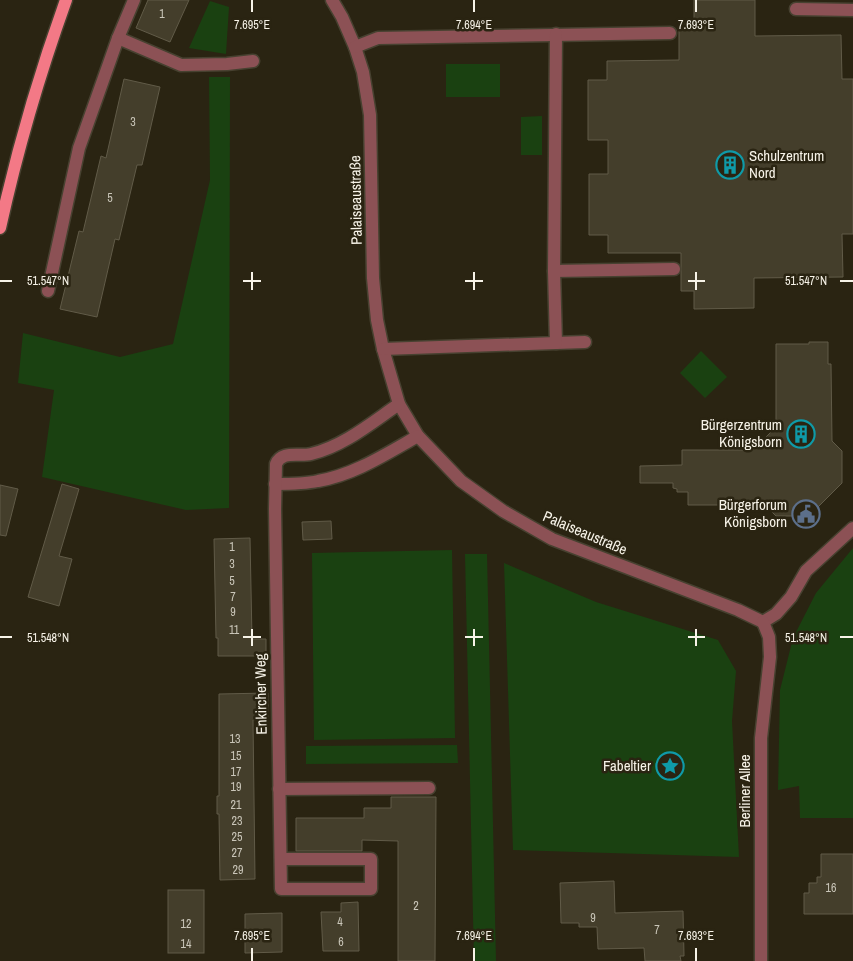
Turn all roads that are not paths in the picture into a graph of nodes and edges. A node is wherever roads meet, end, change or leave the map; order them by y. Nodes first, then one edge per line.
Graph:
1 (66, 0) edge
2 (134, 0) edge
3 (332, 0) edge
4 (796, 9) dead end
5 (853, 10) edge
6 (670, 33) dead end
7 (556, 34) junction
8 (118, 38) junction
9 (355, 47) junction
10 (253, 61) dead end
11 (0, 228) edge
12 (674, 269) dead end
13 (554, 271) junction
14 (48, 291) dead end
15 (585, 342) dead end
16 (556, 343) junction
17 (383, 349) junction
18 (399, 404) junction
19 (418, 436) junction
20 (275, 484) junction
21 (853, 528) edge
22 (763, 622) junction
23 (429, 788) dead end
24 (279, 789) junction
25 (281, 860) junction
26 (761, 961) edge

1 - 11 main road
2 - 8 street
3 - 9 street, Palaiseaustraße
4 - 5 street
6 - 7 street
7 - 9 street
7 - 13 street
8 - 10 street
8 - 14 street
9 - 17 street, Palaiseaustraße
12 - 13 street
13 - 16 street
15 - 16 street
16 - 17 street
17 - 18 street, Palaiseaustraße
18 - 19 street, Palaiseaustraße
18 - 20 street
19 - 20 street
19 - 22 street, Palaiseaustraße
20 - 24 street, Enkircher Weg
21 - 22 street
22 - 26 street, Berliner Allee
23 - 24 street
24 - 25 street, Enkircher Weg
25 - 25 street, Enkircher Weg

